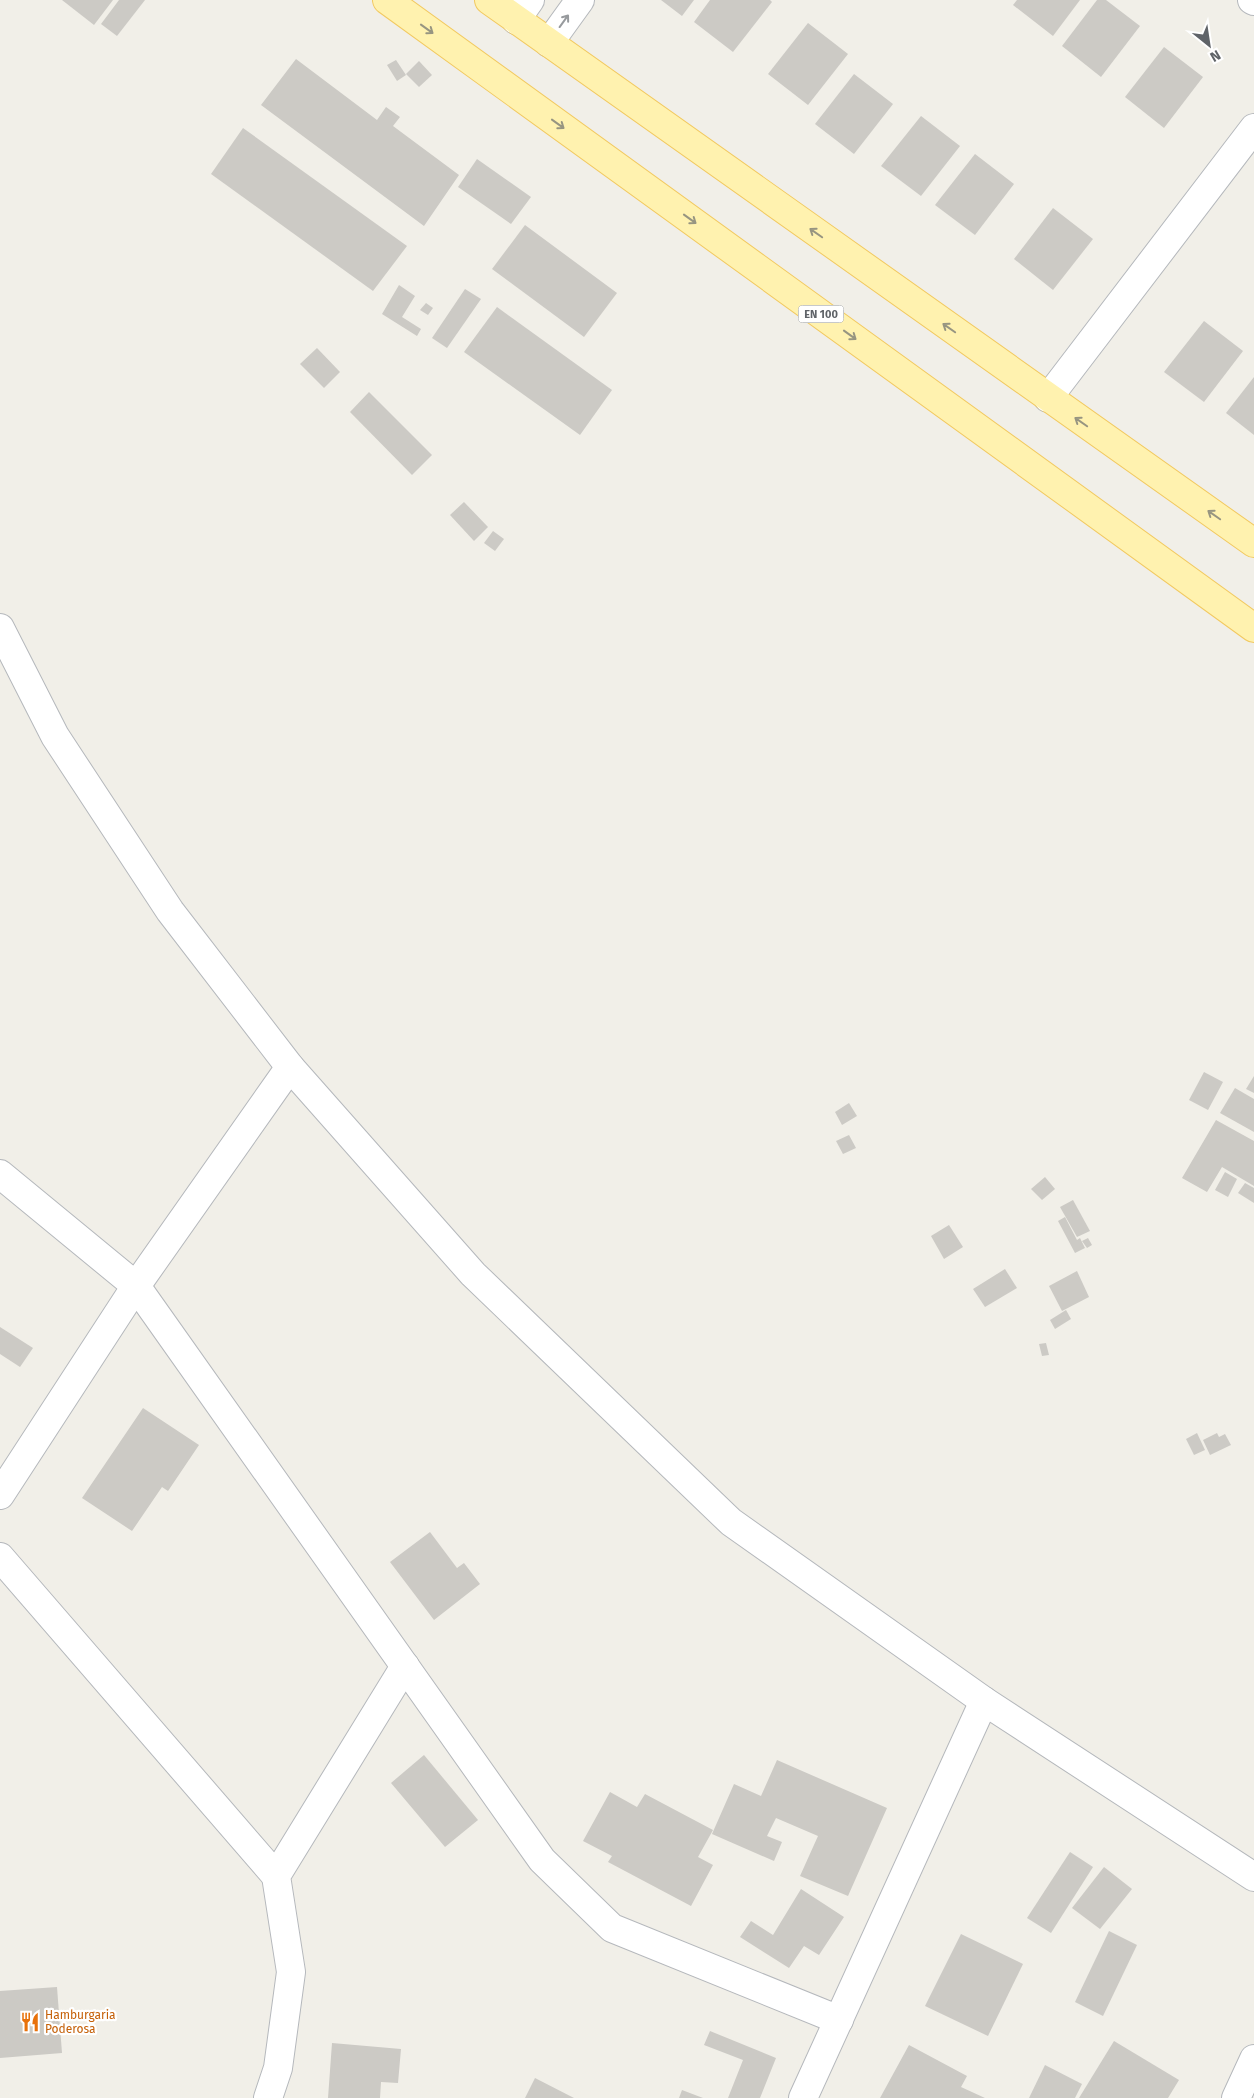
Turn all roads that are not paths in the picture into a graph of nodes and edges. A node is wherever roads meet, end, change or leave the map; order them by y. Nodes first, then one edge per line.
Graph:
1 (387, 0) edge
2 (490, 0) edge
3 (580, 0) edge
4 (523, 10) edge
5 (549, 43) junction
6 (1254, 128) edge
7 (1048, 398) junction
8 (1254, 543) edge
9 (0, 628) edge
10 (1254, 628) edge
11 (290, 1067) junction
12 (0, 1174) edge
13 (136, 1286) junction
14 (0, 1495) edge
15 (0, 1557) edge
16 (405, 1666) junction
17 (984, 1701) junction
18 (276, 1876) junction
19 (1254, 1877) edge
20 (839, 2020) junction
21 (1254, 2059) edge
22 (268, 2098) edge
23 (803, 2098) edge
24 (1236, 2098) edge

1 -> 10 main road, EN 100
2 - 4 main road
5 -> 3 street
4 - 5 main road
7 -> 5 main road
6 - 7 street
8 -> 7 main road
9 - 11 street
11 - 13 street
11 - 17 street
12 - 13 street
13 - 14 street
13 - 16 street
15 - 18 street
16 - 18 street
16 - 20 street
17 - 19 street
17 - 20 street
18 - 22 street
20 - 23 street
21 - 24 street

